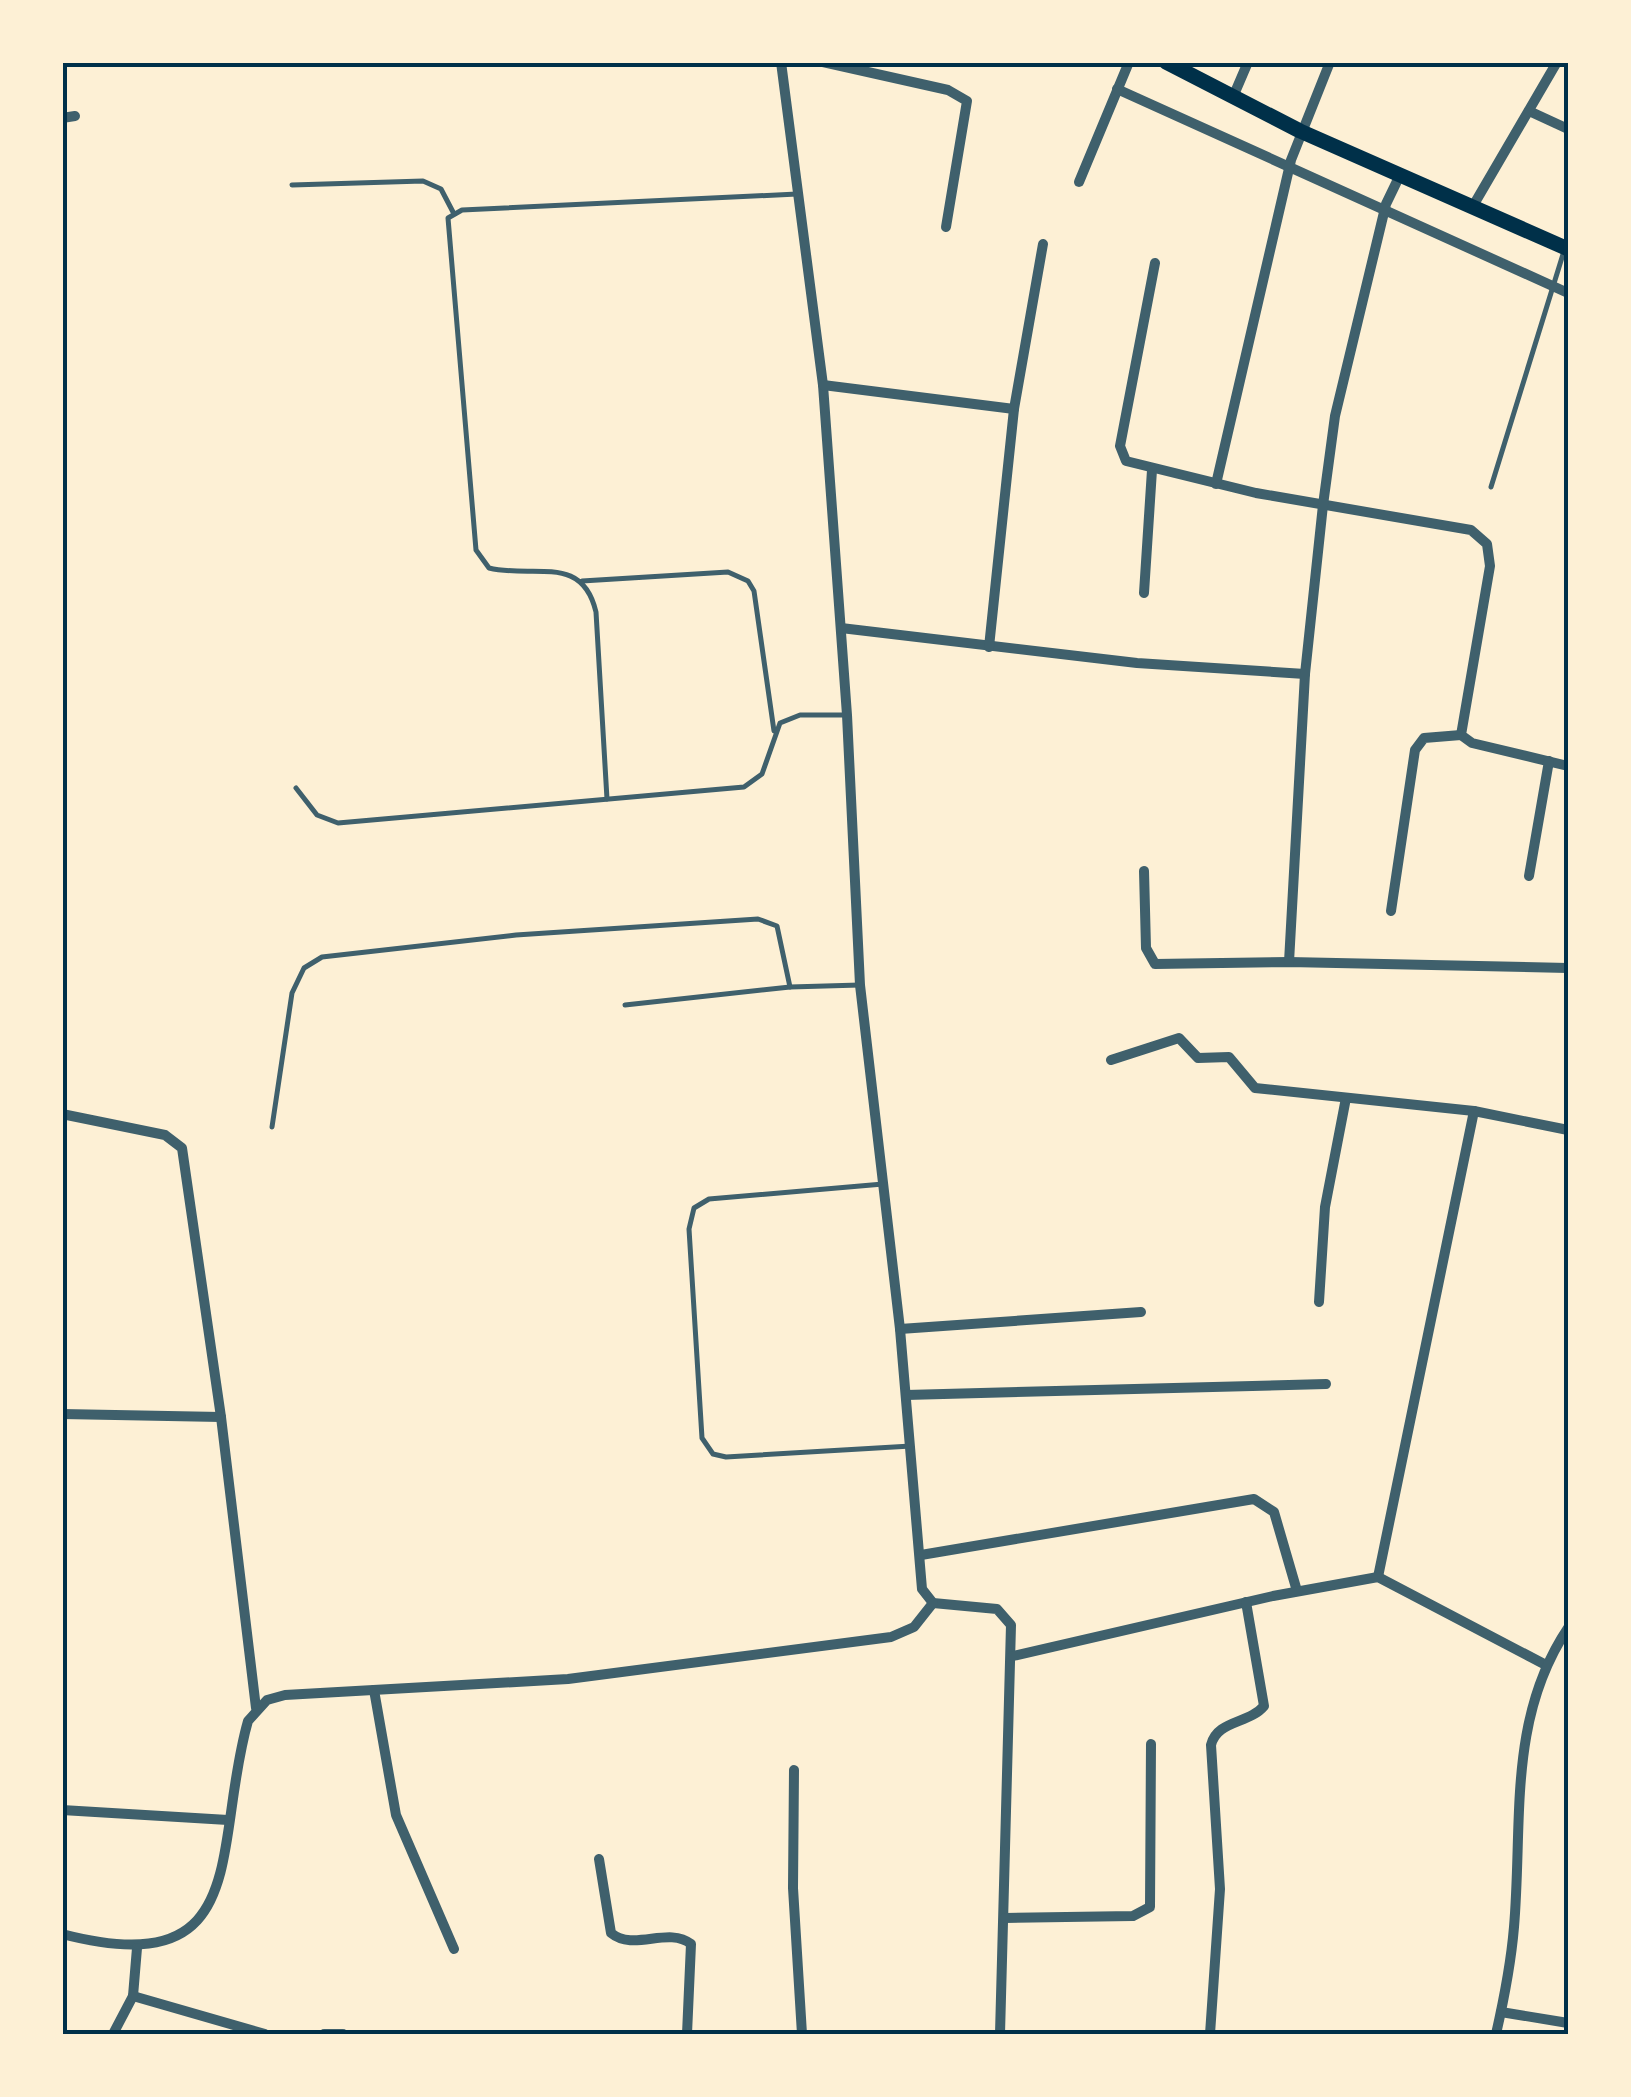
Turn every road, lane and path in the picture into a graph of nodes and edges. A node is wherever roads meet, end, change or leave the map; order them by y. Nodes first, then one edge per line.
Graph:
1 (781, 62) edge
2 (823, 62) edge
3 (1166, 62) edge
4 (1248, 62) edge
5 (1330, 62) edge
6 (1557, 62) edge
7 (1128, 64) edge
8 (1190, 68) edge
9 (1118, 86) junction
10 (1233, 97) junction
11 (1529, 110) junction
12 (75, 116) dead end
13 (62, 118) edge
14 (1568, 129) edge
15 (1298, 138) junction
16 (1290, 164) junction
17 (1400, 175) junction
18 (1078, 182) dead end
19 (292, 185) dead end
20 (800, 194) junction
21 (1474, 206) junction
22 (1386, 208) junction
23 (453, 212) junction
24 (946, 227) dead end
25 (1044, 244) dead end
26 (1567, 248) edge
27 (1155, 264) dead end
28 (1553, 282) junction
29 (1568, 293) edge
30 (823, 384) junction
31 (1014, 409) junction
32 (1152, 470) junction
33 (1216, 484) junction
34 (1491, 486) dead end
35 (1323, 506) junction
36 (582, 581) junction
37 (1144, 592) dead end
38 (841, 628) junction
39 (989, 646) junction
40 (1305, 674) junction
41 (848, 715) junction
42 (774, 733) junction
43 (1460, 734) junction
44 (1549, 761) junction
45 (1568, 766) edge
46 (296, 788) dead end
47 (607, 799) junction
48 (62, 838) edge
49 (1144, 871) dead end
50 (1529, 876) dead end
51 (62, 883) edge
52 (1391, 911) dead end
53 (1289, 962) junction
54 (1568, 968) edge
55 (860, 986) junction
56 (790, 988) junction
57 (625, 1005) dead end
58 (1111, 1060) dead end
59 (1346, 1098) junction
60 (1474, 1111) junction
61 (62, 1114) edge
62 (272, 1127) dead end
63 (1568, 1130) edge
64 (882, 1184) junction
65 (1319, 1302) dead end
66 (1141, 1312) dead end
67 (900, 1329) junction
68 (1326, 1384) dead end
69 (906, 1396) junction
70 (62, 1414) edge
71 (221, 1417) junction
72 (911, 1446) junction
73 (921, 1555) junction
74 (1378, 1578) junction
75 (1297, 1591) junction
76 (1246, 1602) junction
77 (933, 1603) junction
78 (1568, 1628) edge
79 (1013, 1656) junction
80 (1544, 1664) junction
81 (374, 1690) junction
82 (256, 1708) junction
83 (1151, 1744) dead end
84 (794, 1770) dead end
85 (62, 1810) edge
86 (228, 1820) junction
87 (599, 1858) dead end
88 (1005, 1918) junction
89 (62, 1934) edge
90 (137, 1948) junction
91 (454, 1949) dead end
92 (133, 1996) junction
93 (1501, 2012) junction
94 (1568, 2023) edge
95 (113, 2034) edge
96 (266, 2034) edge
97 (324, 2034) edge
98 (343, 2034) edge
99 (687, 2034) edge
100 (802, 2034) edge
101 (1000, 2034) edge
102 (1210, 2034) edge
103 (1496, 2034) edge

1 - 20 street
2 - 24 street
3 - 8 main road
4 - 10 street
5 - 15 street
6 - 11 street
7 - 9 street
8 - 10 main road
9 - 16 street
9 - 18 street
10 - 15 main road
11 - 14 street
11 - 21 street
12 - 13 street
15 - 16 street
15 - 17 main road
16 - 22 street
16 - 33 street
17 - 21 main road
17 - 22 street
19 - 23 lane
20 - 23 lane
20 - 30 street
21 - 26 main road
22 - 28 street
22 - 35 street
23 - 36 lane
25 - 31 street
26 - 28 lane
27 - 32 street
28 - 29 street
28 - 34 lane
30 - 31 street
30 - 38 street
31 - 39 street
32 - 33 street
32 - 37 street
33 - 35 street
35 - 40 street
35 - 43 street
36 - 42 lane
36 - 47 lane
38 - 39 street
38 - 41 street
39 - 40 street
40 - 53 street
41 - 42 lane
41 - 55 street
42 - 47 lane
43 - 44 street
43 - 52 street
44 - 45 street
44 - 50 street
46 - 47 lane
48 - 51 street
49 - 53 street
53 - 54 street
55 - 56 lane
55 - 64 street
56 - 57 lane
56 - 62 lane
58 - 59 street
59 - 60 street
59 - 65 street
60 - 63 street
60 - 74 street
61 - 71 street
64 - 67 street
64 - 72 lane
66 - 67 street
67 - 69 street
68 - 69 street
69 - 72 street
70 - 71 street
71 - 82 street
72 - 73 street
73 - 75 street
73 - 77 street
74 - 75 street
74 - 80 street
75 - 76 street
76 - 79 street
76 - 102 street
77 - 79 street
77 - 81 street
78 - 80 street
79 - 88 street
80 - 93 street
81 - 82 street
81 - 91 street
82 - 86 street
83 - 88 street
84 - 100 street
85 - 86 street
86 - 90 street
87 - 99 street
88 - 101 street
89 - 90 street
90 - 92 street
92 - 95 street
92 - 96 street
93 - 94 street
93 - 103 street
97 - 98 street

